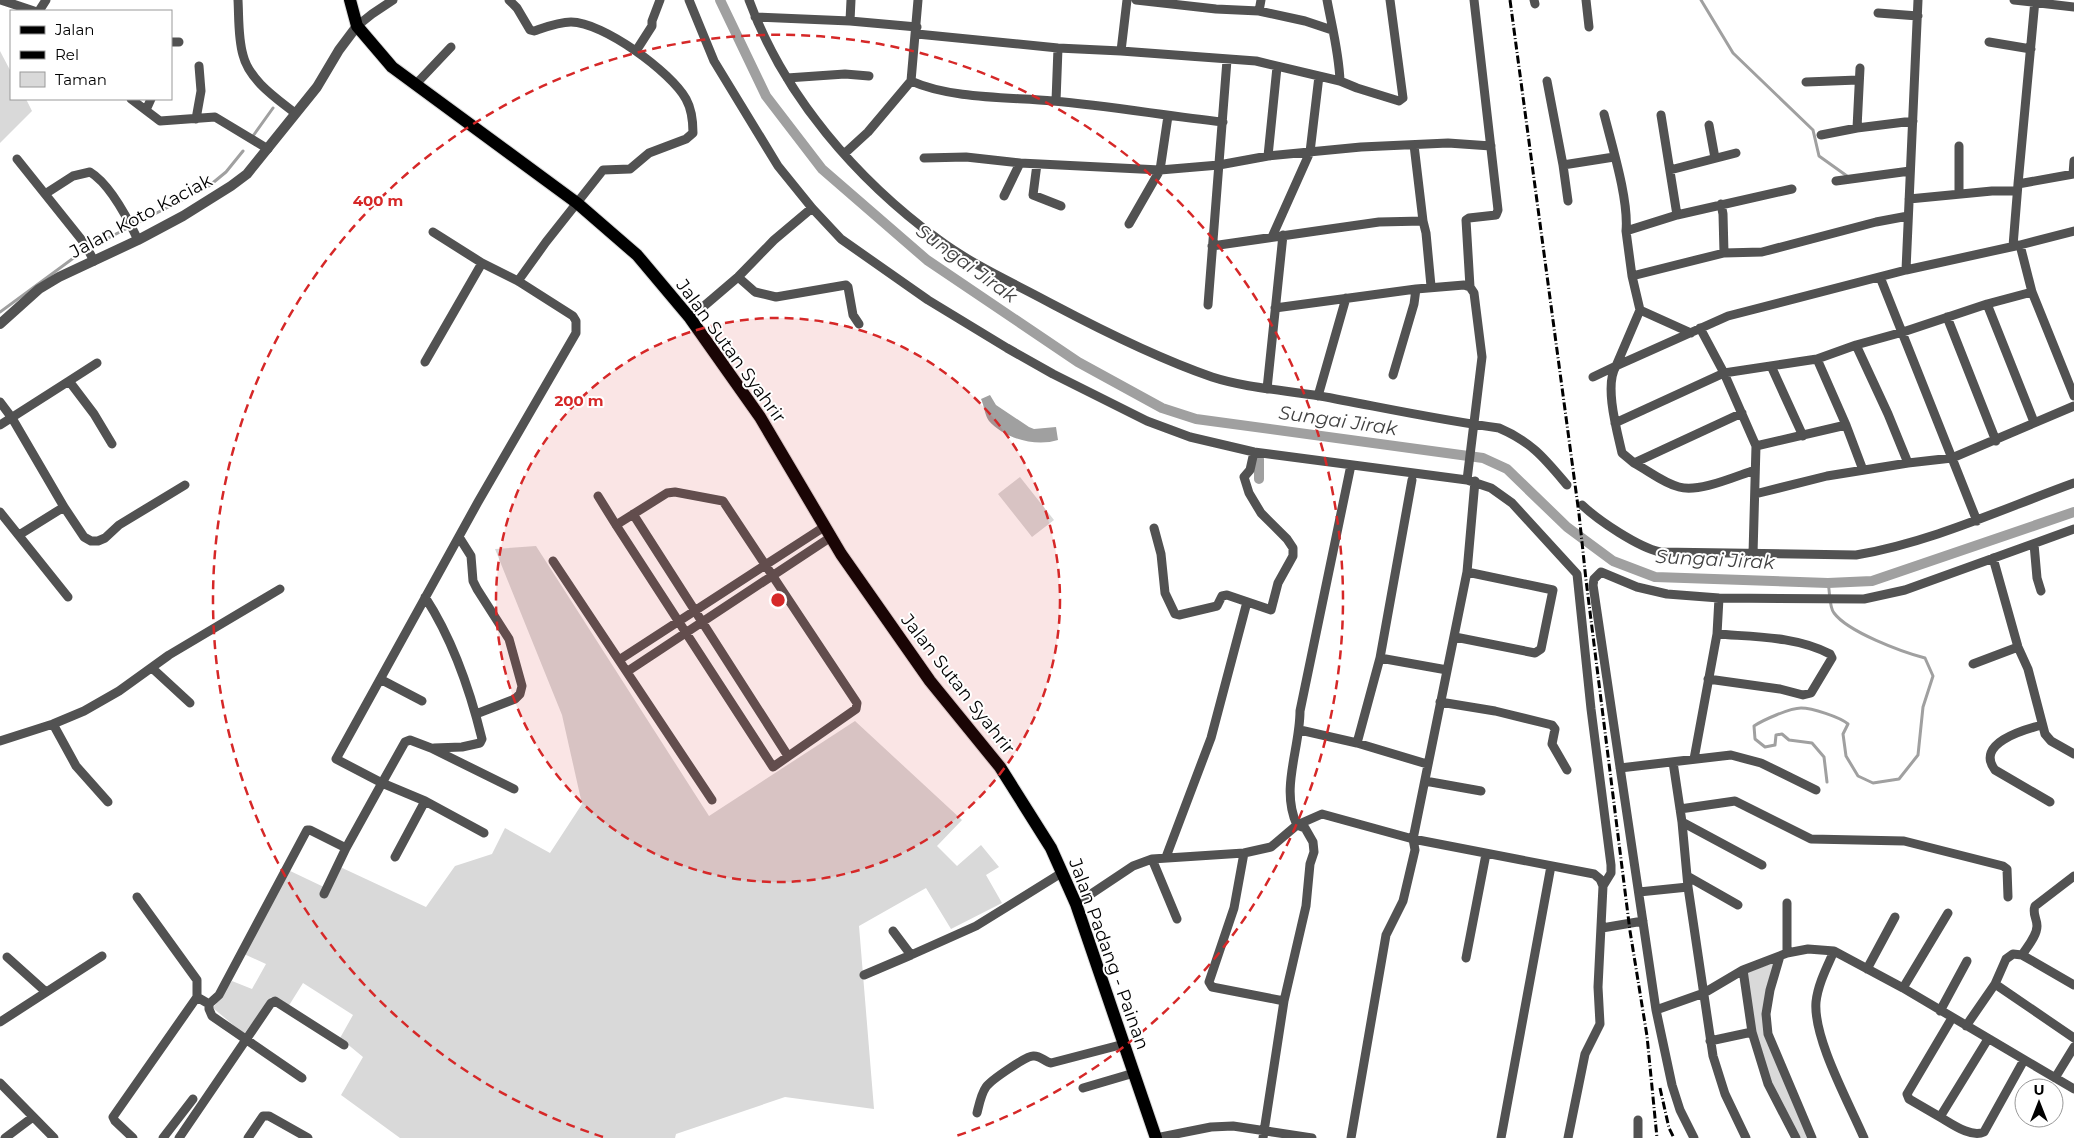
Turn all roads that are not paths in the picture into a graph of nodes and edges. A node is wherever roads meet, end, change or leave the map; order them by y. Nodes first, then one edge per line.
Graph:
1 (1, 0) edge
2 (238, 0) edge
3 (350, 0) edge
4 (393, 0) edge
5 (509, 0) edge
6 (660, 0) edge
7 (689, 0) edge
8 (749, 0) edge
9 (851, 0) edge
10 (918, 0) edge
11 (1127, 0) edge
12 (1136, 0) edge
13 (1260, 0) edge
14 (1327, 0) edge
15 (1390, 0) edge
16 (1474, 0) edge
17 (1586, 0) edge
18 (1918, 0) edge
19 (2014, 0) edge
20 (2035, 1) edge
21 (1176, 2) edge
22 (1217, 4) edge
23 (2074, 7) edge
24 (31, 10) edge
25 (1259, 11) junction
26 (1878, 13) dead end
27 (1918, 16) junction
28 (755, 17) junction
29 (850, 21) junction
30 (357, 26) junction
31 (1589, 27) dead end
32 (917, 30) junction
33 (1332, 30) junction
34 (1989, 42) dead end
35 (451, 47) dead end
36 (1058, 48) junction
37 (2032, 49) junction
38 (636, 51) junction
39 (1121, 51) junction
40 (1227, 60) junction
41 (199, 66) dead end
42 (1278, 67) junction
43 (1860, 68) dead end
44 (869, 76) dead end
45 (1319, 76) junction
46 (786, 78) junction
47 (1858, 80) junction
48 (911, 81) junction
49 (1340, 81) junction
50 (1547, 81) dead end
51 (1806, 82) dead end
52 (416, 84) junction
53 (132, 100) edge
54 (151, 100) edge
55 (1056, 101) junction
56 (146, 110) junction
57 (295, 113) junction
58 (1604, 114) dead end
59 (1661, 115) dead end
60 (1168, 116) junction
61 (196, 119) junction
62 (1912, 121) junction
63 (1224, 122) junction
64 (1709, 125) dead end
65 (1857, 128) junction
66 (1821, 135) dead end
67 (1414, 145) junction
68 (1491, 146) junction
69 (1959, 146) dead end
70 (266, 148) junction
71 (1310, 152) junction
72 (1736, 153) dead end
73 (844, 154) junction
74 (1268, 156) junction
75 (1614, 157) junction
76 (924, 158) dead end
77 (1715, 158) junction
78 (17, 159) dead end
79 (2074, 161) edge
80 (1020, 163) junction
81 (1037, 164) junction
82 (1219, 165) junction
83 (1563, 165) junction
84 (1160, 170) junction
85 (1670, 170) junction
86 (1910, 170) junction
87 (2073, 174) edge
88 (1843, 181) dead end
89 (2017, 187) junction
90 (1792, 189) dead end
91 (45, 194) junction
92 (1959, 194) junction
93 (1004, 196) dead end
94 (1909, 199) junction
95 (1568, 200) dead end
96 (577, 203) junction
97 (1720, 204) junction
98 (1061, 206) dead end
99 (812, 208) junction
100 (1678, 214) junction
101 (1908, 216) junction
102 (1423, 221) junction
103 (1128, 224) dead end
104 (1626, 231) junction
105 (2074, 231) edge
106 (433, 232) dead end
107 (1283, 235) junction
108 (1272, 237) junction
109 (137, 238) junction
110 (2017, 245) junction
111 (1212, 246) junction
112 (89, 253) junction
113 (1724, 253) junction
114 (482, 263) junction
115 (1906, 270) junction
116 (1632, 276) junction
117 (738, 277) junction
118 (1880, 277) junction
119 (518, 281) junction
120 (1431, 286) junction
121 (1470, 287) junction
122 (1416, 289) junction
123 (2032, 292) junction
124 (1346, 298) junction
125 (1986, 304) junction
126 (1208, 305) dead end
127 (1274, 308) junction
128 (1640, 310) junction
129 (1947, 317) junction
130 (690, 318) junction
131 (0, 324) edge
132 (859, 324) dead end
133 (1700, 328) junction
134 (1691, 332) junction
135 (1903, 332) junction
136 (1856, 345) junction
137 (1816, 359) junction
138 (426, 362) dead end
139 (97, 364) dead end
140 (1616, 366) junction
141 (1771, 366) junction
142 (1724, 374) junction
143 (1394, 376) dead end
144 (1593, 377) dead end
145 (69, 381) junction
146 (1267, 389) junction
147 (1318, 396) junction
148 (2074, 396) edge
149 (0, 402) edge
150 (2074, 406) edge
151 (1742, 413) junction
152 (12, 418) junction
153 (2034, 422) junction
154 (1615, 423) junction
155 (0, 425) edge
156 (1846, 425) junction
157 (1473, 427) junction
158 (1804, 436) junction
159 (1996, 441) junction
160 (112, 444) dead end
161 (1756, 446) junction
162 (1255, 452) junction
163 (1952, 458) junction
164 (1634, 463) junction
165 (1908, 463) junction
166 (1351, 465) junction
167 (1755, 470) junction
168 (1863, 470) junction
169 (1470, 478) junction
170 (1412, 480) dead end
171 (2074, 483) edge
172 (185, 485) dead end
173 (1567, 485) dead end
174 (1755, 494) junction
175 (598, 496) dead end
176 (1582, 504) dead end
177 (64, 507) junction
178 (0, 512) edge
179 (633, 514) junction
180 (1977, 521) junction
181 (616, 525) junction
182 (1154, 528) dead end
183 (2074, 529) edge
184 (827, 532) junction
185 (19, 535) junction
186 (459, 537) junction
187 (2034, 544) junction
188 (1753, 554) junction
189 (1993, 558) junction
190 (553, 561) dead end
191 (765, 564) junction
192 (1468, 572) junction
193 (772, 575) junction
194 (280, 589) dead end
195 (2041, 590) dead end
196 (68, 597) dead end
197 (426, 597) junction
198 (1719, 598) junction
199 (1247, 602) junction
200 (695, 610) junction
201 (679, 621) junction
202 (702, 622) junction
203 (686, 632) junction
204 (1717, 634) junction
205 (1454, 637) junction
206 (2018, 647) junction
207 (1380, 658) junction
208 (619, 660) junction
209 (1973, 664) dead end
210 (152, 668) junction
211 (1447, 670) junction
212 (628, 671) junction
213 (380, 679) junction
214 (1708, 679) junction
215 (422, 701) dead end
216 (1440, 702) junction
217 (190, 703) dead end
218 (476, 714) junction
219 (53, 724) junction
220 (2042, 725) junction
221 (1300, 730) junction
222 (0, 741) edge
223 (1357, 743) junction
224 (431, 748) junction
225 (2074, 754) edge
226 (788, 756) junction
227 (1694, 759) junction
228 (1673, 762) junction
229 (1427, 764) junction
230 (1620, 768) junction
231 (1567, 770) dead end
232 (1425, 781) junction
233 (382, 784) junction
234 (514, 789) dead end
235 (1015, 789) joint
236 (1816, 790) dead end
237 (1481, 791) dead end
238 (712, 800) dead end
239 (425, 801) junction
240 (108, 802) dead end
241 (2050, 802) dead end
242 (1680, 809) junction
243 (1682, 822) junction
244 (1297, 825) junction
245 (484, 833) dead end
246 (1413, 839) junction
247 (346, 848) junction
248 (1244, 853) junction
249 (1486, 854) junction
250 (395, 857) dead end
251 (1166, 857) junction
252 (1152, 859) junction
253 (1762, 865) dead end
254 (1550, 866) junction
255 (1063, 872) junction
256 (1687, 876) junction
257 (2074, 876) edge
258 (1603, 886) junction
259 (1688, 887) junction
260 (1639, 892) junction
261 (324, 894) dead end
262 (137, 897) dead end
263 (2008, 897) dead end
264 (1788, 903) dead end
265 (1076, 904) junction
266 (1738, 905) dead end
267 (1948, 913) dead end
268 (1895, 917) dead end
269 (1177, 919) dead end
270 (1643, 921) junction
271 (1602, 928) junction
272 (893, 931) dead end
273 (1834, 951) junction
274 (911, 955) junction
275 (1783, 955) junction
276 (2022, 955) junction
277 (102, 956) dead end
278 (7, 957) dead end
279 (1466, 958) dead end
280 (1967, 961) dead end
281 (1867, 969) junction
282 (1743, 970) junction
283 (864, 975) dead end
284 (1995, 984) junction
285 (2074, 985) edge
286 (1903, 988) junction
287 (46, 992) junction
288 (1704, 993) junction
289 (197, 997) junction
290 (1284, 1001) junction
291 (209, 1004) junction
292 (1656, 1010) junction
293 (1940, 1011) junction
294 (1952, 1018) junction
295 (1, 1020) edge
296 (1966, 1026) junction
297 (1752, 1032) junction
298 (2074, 1038) edge
299 (1988, 1040) junction
300 (247, 1041) junction
301 (1710, 1041) junction
302 (1124, 1044) junction
303 (344, 1045) dead end
304 (2074, 1047) edge
305 (2024, 1060) junction
306 (1134, 1073) junction
307 (302, 1078) dead end
308 (2055, 1078) joint
309 (0, 1083) edge
310 (1082, 1088) dead end
311 (193, 1099) dead end
312 (977, 1113) dead end
313 (33, 1117) junction
314 (1940, 1117) junction
315 (1638, 1120) dead end
316 (1264, 1134) edge
317 (5, 1138) edge
318 (54, 1138) edge
319 (132, 1138) edge
320 (163, 1138) edge
321 (179, 1138) edge
322 (248, 1138) edge
323 (308, 1138) edge
324 (1156, 1138) edge
325 (1312, 1138) edge
326 (1351, 1138) edge
327 (1501, 1138) edge
328 (1568, 1138) edge
329 (1638, 1138) edge
330 (1694, 1138) edge
331 (1746, 1138) edge
332 (1796, 1138) edge
333 (1812, 1138) edge
334 (1864, 1138) edge

1 - 24 street
2 - 57 street
3 - 30 main road, Jalan Sutan Syahrir
4 - 30 street
5 - 38 street
6 - 38 street
7 - 99 street
8 - 28 street
9 - 29 street
10 - 32 street
11 - 39 street
12 - 21 street
13 - 25 street
14 - 33 street
15 - 49 street
16 - 68 street
17 - 31 street
18 - 27 street
19 - 20 street
20 - 23 street
20 - 37 street
21 - 22 street
22 - 25 street
25 - 33 street
26 - 27 street
27 - 62 street
28 - 29 street
28 - 46 street
29 - 32 street
30 - 52 main road, Jalan Sutan Syahrir
30 - 57 street, Jalan Koto Kaciak
32 - 36 street
32 - 48 street
33 - 49 street
34 - 37 street
35 - 52 street
36 - 39 street
36 - 55 street
37 - 89 street
38 - 96 street
39 - 40 street
40 - 42 street
40 - 63 street
41 - 61 street
42 - 45 street
42 - 74 street
43 - 47 street
44 - 46 street
45 - 49 street
45 - 71 street
46 - 73 street
47 - 51 street
47 - 65 street
48 - 55 street
48 - 73 street
50 - 83 street
52 - 96 main road, Jalan Sutan Syahrir
53 - 56 street
54 - 56 street
55 - 60 street
56 - 61 street
57 - 70 street, Jalan Koto Kaciak
58 - 75 street
59 - 85 street
60 - 63 street
60 - 84 street
61 - 70 street
62 - 65 street
62 - 86 street
63 - 82 street
64 - 77 street
65 - 66 street
67 - 68 street
67 - 71 street
67 - 102 street
68 - 121 street
69 - 92 street
70 - 109 street, Jalan Koto Kaciak
71 - 74 street
71 - 108 street
72 - 77 street
73 - 146 street
74 - 82 street
75 - 83 street
75 - 104 street
76 - 80 street
77 - 85 street
78 - 91 street
79 - 87 street
80 - 81 street
80 - 93 street
81 - 84 street
81 - 98 street
82 - 84 street
82 - 111 street
83 - 95 street
84 - 103 street
85 - 100 street
86 - 88 street
86 - 94 street
87 - 89 street
89 - 92 street
89 - 110 street
90 - 97 street
91 - 109 street
91 - 112 street
92 - 94 street
94 - 101 street
96 - 119 street
96 - 130 main road, Jalan Sutan Syahrir
97 - 100 street
97 - 113 street
99 - 117 street
99 - 162 street
100 - 104 street
101 - 113 street
101 - 115 street
102 - 107 street
102 - 120 street
104 - 116 street
105 - 110 street
106 - 114 street
107 - 108 street
107 - 127 street
108 - 111 street
109 - 112 street, Jalan Koto Kaciak
110 - 115 street
110 - 123 street
111 - 126 street
112 - 131 street, Jalan Koto Kaciak
113 - 116 street
114 - 119 street
114 - 138 street
115 - 118 street
116 - 128 street
117 - 130 street
117 - 132 street
118 - 133 street
118 - 135 street
119 - 186 street
120 - 121 street
120 - 122 street
121 - 157 street
122 - 124 street
122 - 143 street
123 - 125 street
123 - 148 street
124 - 127 street
124 - 147 street
125 - 129 street
125 - 153 street
127 - 146 street
128 - 134 street
128 - 140 street
129 - 135 street
129 - 159 street
130 - 184 main road, Jalan Sutan Syahrir
133 - 134 street
133 - 142 street
134 - 140 street
135 - 136 street
135 - 163 street
136 - 137 street
136 - 165 street
137 - 141 street
137 - 156 street
139 - 145 street
140 - 144 street
140 - 154 street
141 - 142 street
141 - 158 street
142 - 151 street
142 - 154 street
145 - 152 street
145 - 160 street
146 - 147 street
147 - 157 street
149 - 152 street
150 - 153 street
151 - 161 street
151 - 164 street
152 - 155 street
152 - 177 street
153 - 159 street
154 - 164 street
156 - 158 street
156 - 168 street
157 - 169 street
157 - 173 street
158 - 161 street
159 - 163 street
161 - 167 street
162 - 166 street
162 - 199 street
163 - 165 street
163 - 180 street
164 - 167 street
165 - 168 street
166 - 169 street
166 - 221 street
167 - 174 street
168 - 174 street
169 - 192 street
169 - 258 street
170 - 207 street
171 - 180 street
172 - 177 street
174 - 188 street
175 - 181 street
176 - 188 street
177 - 185 street
178 - 185 street
179 - 181 street
179 - 191 street
179 - 200 street
180 - 188 street
181 - 201 street
182 - 199 street
183 - 187 street
184 - 191 street
184 - 193 street
184 - 235 main road, Jalan Sutan Syahrir
185 - 196 street
186 - 197 street
186 - 218 street
187 - 189 street
187 - 195 street
189 - 198 street
189 - 206 street
190 - 208 street
191 - 193 street
191 - 200 street
192 - 205 street
192 - 205 street
193 - 202 street
193 - 226 street
194 - 210 street
197 - 213 street
197 - 218 street
198 - 204 street
198 - 230 street
199 - 251 street
200 - 201 street
200 - 202 street
201 - 203 street
201 - 208 street
202 - 203 street
202 - 226 street
203 - 212 street
203 - 226 street
204 - 214 street
204 - 214 street
205 - 211 street
206 - 209 street
206 - 220 street
207 - 211 street
207 - 223 street
208 - 212 street
210 - 217 street
210 - 219 street
211 - 216 street
212 - 238 street
213 - 215 street
213 - 233 street
214 - 227 street
216 - 229 street
216 - 231 street
218 - 224 street
219 - 222 street
219 - 240 street
220 - 225 street
220 - 241 street
221 - 223 street
221 - 244 street
223 - 229 street
224 - 233 street
224 - 234 street
227 - 228 street
227 - 236 street
228 - 230 street
228 - 242 street
229 - 232 street
230 - 260 street
232 - 237 street
232 - 246 street
233 - 239 street
233 - 247 street
235 - 255 main road, Jalan Padang - Painan
239 - 245 street
239 - 250 street
242 - 243 street
242 - 263 street
243 - 253 street
243 - 256 street
244 - 246 street
244 - 248 street
244 - 290 street
246 - 249 street
246 - 326 street
247 - 261 street
247 - 291 street
248 - 251 street
248 - 290 street
249 - 254 street
249 - 279 street
251 - 252 street
252 - 265 street
252 - 269 street
254 - 258 street
254 - 327 street
255 - 265 main road, Jalan Padang - Painan
255 - 274 street
256 - 259 street
256 - 266 street
257 - 276 street
258 - 271 street
259 - 260 street
259 - 288 street
260 - 270 street
262 - 289 street
264 - 275 street
265 - 302 main road, Jalan Padang - Painan
267 - 286 street
268 - 281 street
270 - 271 street
270 - 292 street
271 - 328 street
272 - 274 street
273 - 275 street
273 - 281 street
273 - 334 street
274 - 283 street
275 - 282 street
275 - 333 street
276 - 284 street
276 - 285 street
277 - 287 street
278 - 287 street
280 - 293 street
281 - 286 street
282 - 288 street
282 - 297 street
284 - 296 street
284 - 298 street
286 - 293 street
287 - 295 street
288 - 292 street
288 - 301 street
289 - 291 street
289 - 319 street
290 - 316 street
291 - 300 street
292 - 330 street
293 - 294 street
294 - 296 street
294 - 314 street
296 - 299 street
297 - 301 street
297 - 332 street
299 - 305 street
299 - 314 street
300 - 303 street
300 - 307 street
300 - 321 street
301 - 331 street
302 - 306 main road, Jalan Padang - Painan
302 - 312 street
304 - 308 street
305 - 308 street
305 - 314 street
306 - 310 street
306 - 324 main road, Jalan Padang - Painan
309 - 313 street
311 - 320 street
313 - 317 street
313 - 318 street
315 - 329 street
316 - 324 street
316 - 325 street
322 - 323 street

